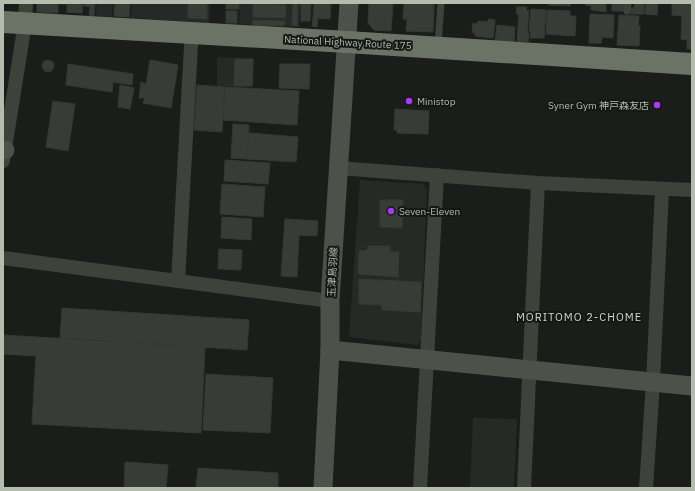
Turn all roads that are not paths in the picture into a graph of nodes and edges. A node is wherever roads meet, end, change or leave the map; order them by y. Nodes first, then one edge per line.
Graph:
1 (349, 3) edge
2 (440, 3) edge
3 (628, 3) edge
4 (627, 12) dead end
5 (3, 22) edge
6 (19, 25) edge
7 (192, 40) junction
8 (438, 48) junction
9 (347, 49) junction
10 (692, 64) edge
11 (692, 77) edge
12 (4, 154) edge
13 (338, 168) junction
14 (437, 175) junction
15 (538, 184) junction
16 (662, 189) junction
17 (692, 190) edge
18 (3, 258) edge
19 (178, 281) junction
20 (330, 301) junction
21 (330, 350) junction
22 (426, 359) junction
23 (530, 370) junction
24 (652, 382) junction
25 (692, 386) edge
26 (323, 488) edge
27 (420, 488) edge
28 (524, 488) edge
29 (646, 488) edge

1 - 9 street, 玉津鳥羽線
2 - 8 lane
3 - 4 lane
5 - 6 highway, National Highway Route 175
6 - 7 highway, National Highway Route 175
6 - 12 street
7 - 9 highway, National Highway Route 175
7 - 19 street
8 - 9 highway, National Highway Route 175
8 - 10 highway, National Highway Route 175
9 - 11 highway, National Highway Route 175
9 - 13 street, 玉津鳥羽線
13 - 14 street
13 - 20 street, 玉津鳥羽線
14 - 15 street
14 - 22 street
15 - 16 street
15 - 23 street
16 - 17 street
16 - 24 street
18 - 19 street
19 - 20 street
20 - 21 street, 玉津鳥羽線
21 - 22 street
21 - 26 street, 玉津鳥羽線
22 - 23 street
22 - 27 street
23 - 24 street
23 - 28 street
24 - 25 street
24 - 29 street

